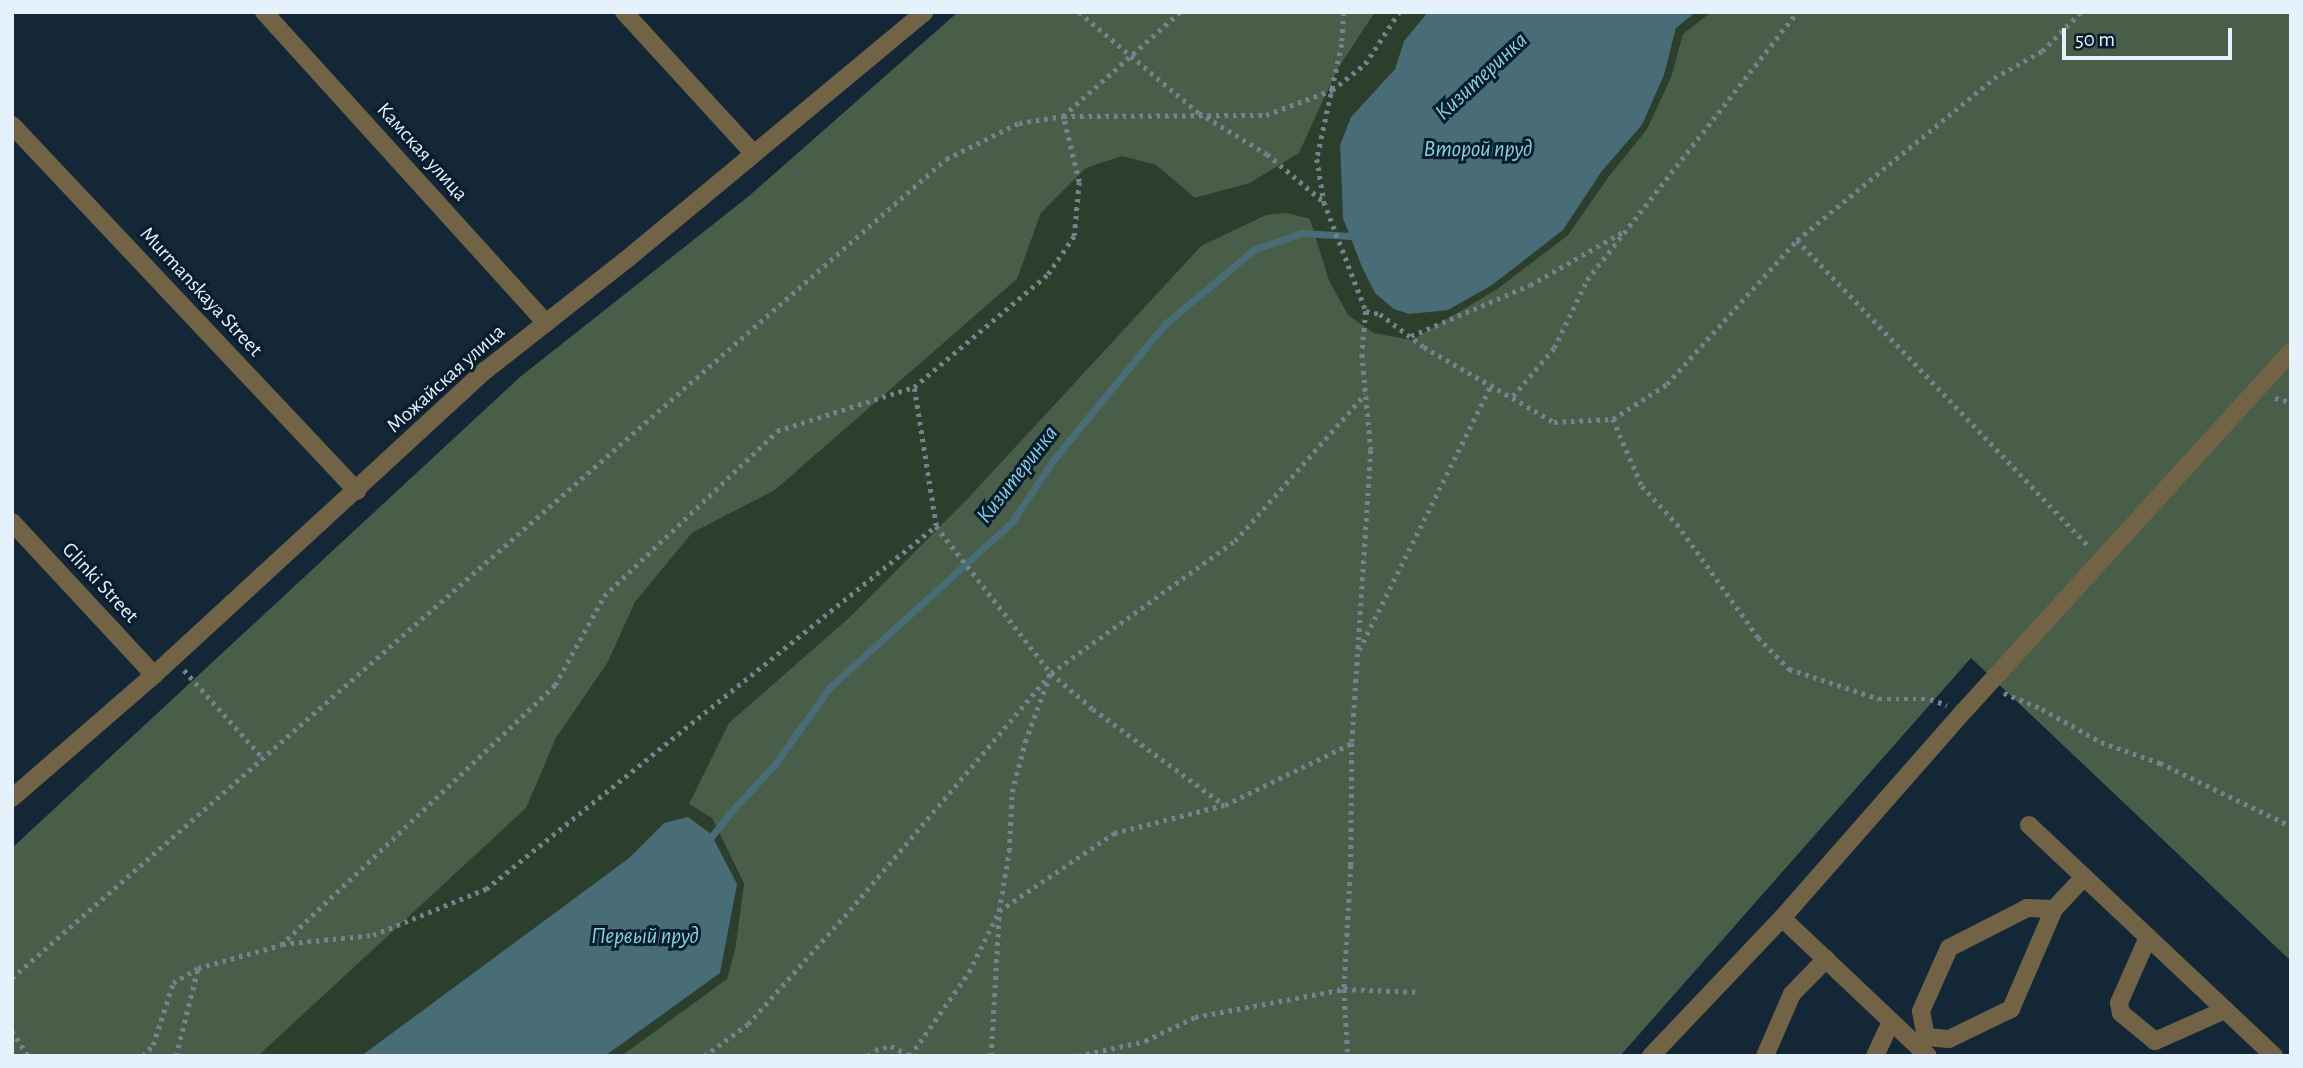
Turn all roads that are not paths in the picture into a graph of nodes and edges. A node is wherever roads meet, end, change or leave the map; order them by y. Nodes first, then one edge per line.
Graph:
1 (264, 12) edge
2 (624, 12) edge
3 (925, 12) edge
4 (12, 124) edge
5 (753, 153) junction
6 (546, 323) junction
7 (2291, 352) edge
8 (357, 491) junction
9 (12, 523) edge
10 (154, 675) junction
11 (12, 798) edge
12 (2029, 825) dead end
13 (2084, 877) junction
14 (2054, 909) junction
15 (1782, 918) junction
16 (2148, 937) junction
17 (1826, 959) junction
18 (2225, 1010) junction
19 (1891, 1021) junction
20 (1924, 1046) edge
21 (1651, 1056) edge
22 (1765, 1056) edge
23 (1875, 1056) edge
24 (2274, 1056) edge

1 - 6 street, Камская улица
2 - 5 street
3 - 5 street, Можайская улица
4 - 8 street, Murmanskaya Street
5 - 6 street, Можайская улица
6 - 8 street, Можайская улица
7 - 15 street
8 - 10 street, Можайская улица
9 - 10 street, Glinki Street
10 - 11 street, Можайская улица
12 - 13 street
13 - 14 street
13 - 16 street
14 - 20 street
14 - 20 street
15 - 17 street
15 - 21 street
16 - 18 street
16 - 18 street
17 - 19 street
17 - 22 street
18 - 24 street
19 - 20 street
19 - 23 street

